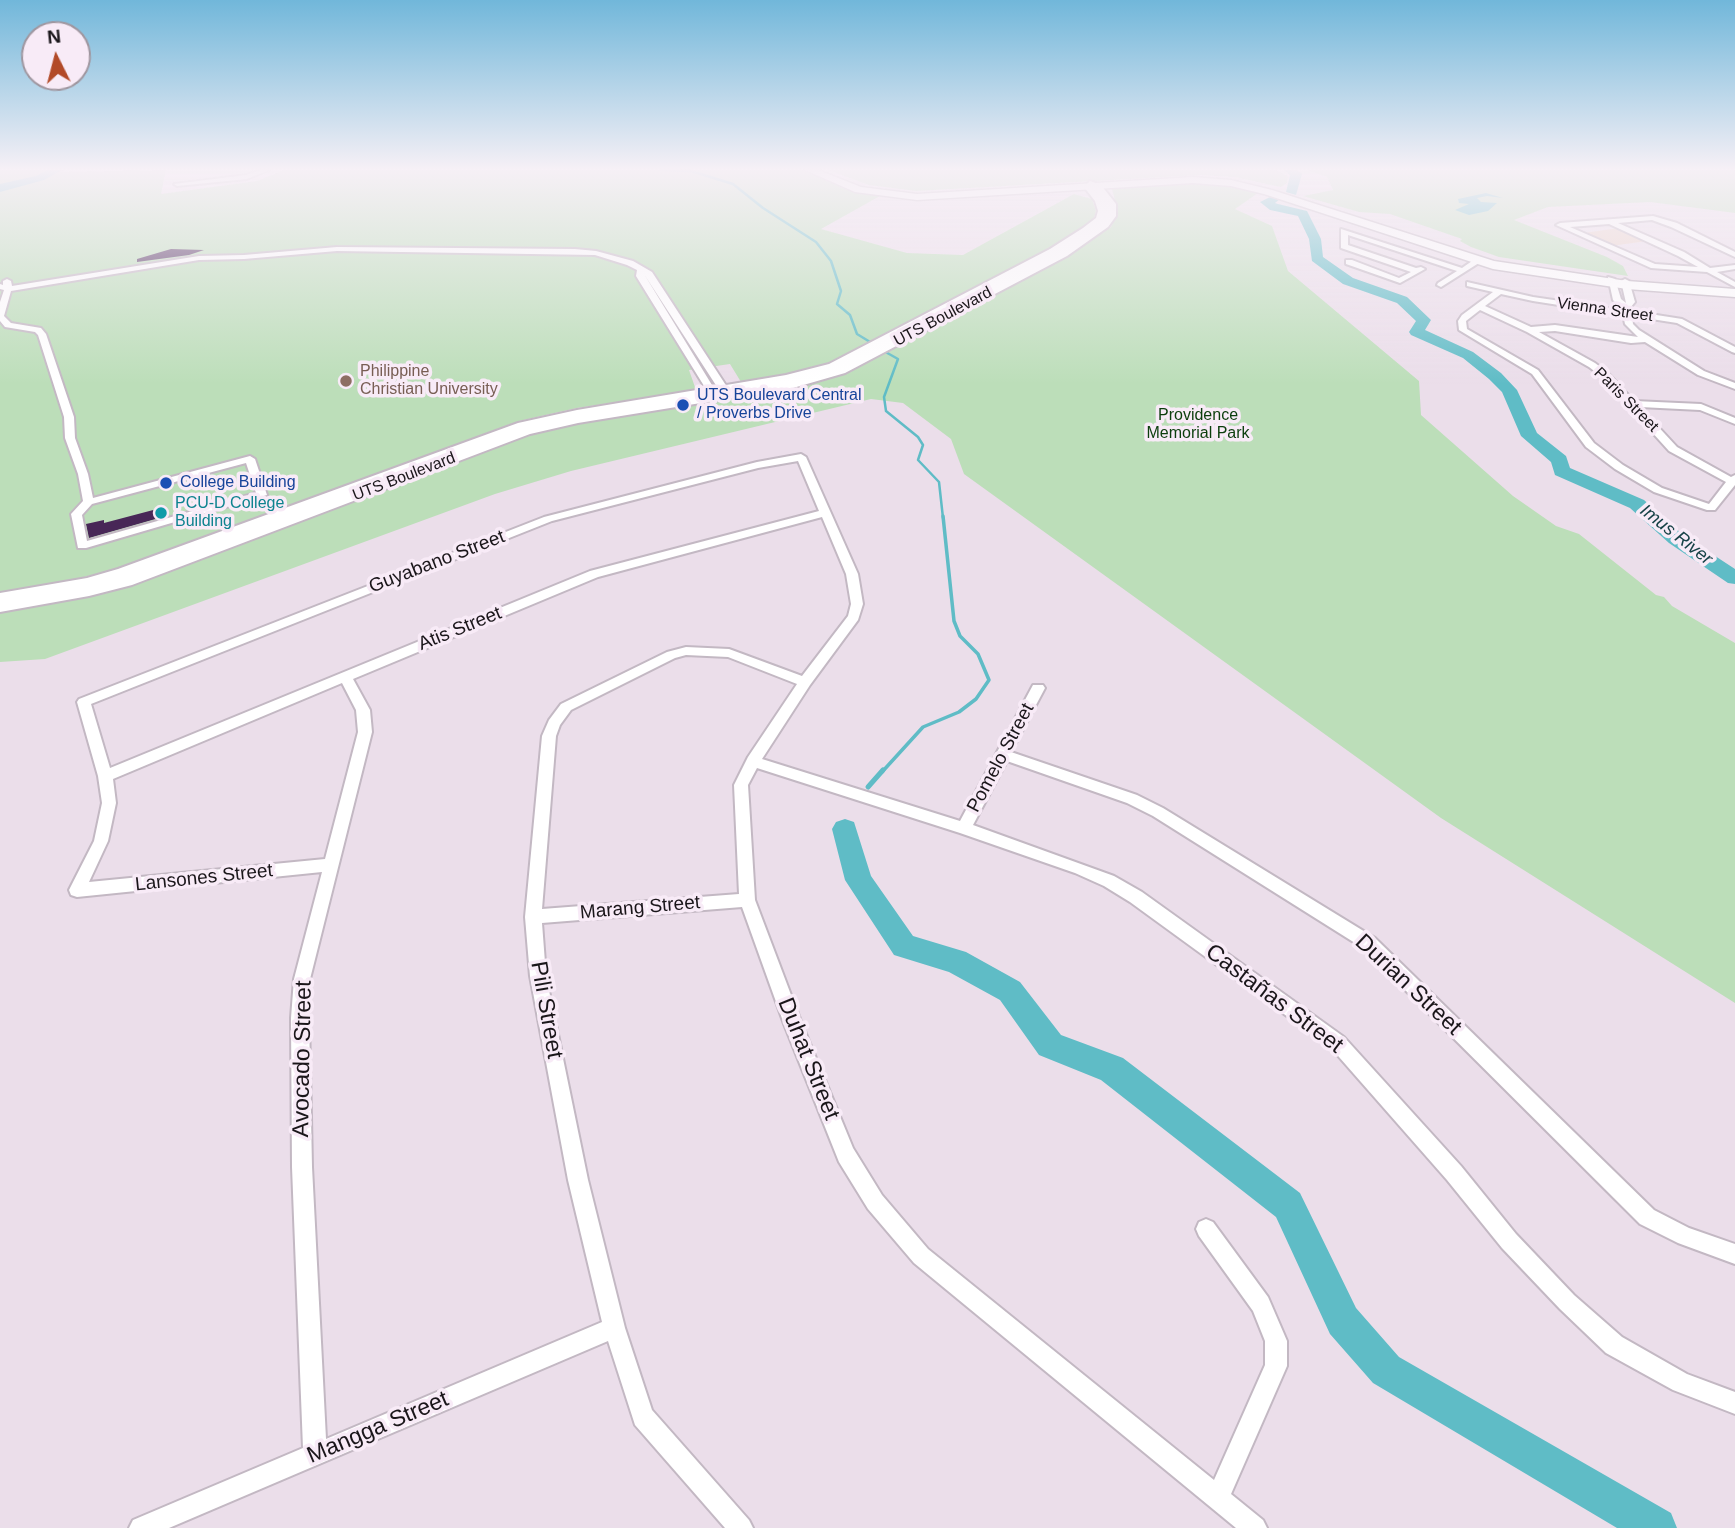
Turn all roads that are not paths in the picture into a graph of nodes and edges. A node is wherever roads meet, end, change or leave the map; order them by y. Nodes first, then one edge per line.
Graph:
1 (1069, 241) edge
2 (1344, 241) edge
3 (1374, 241) edge
4 (1420, 241) edge
5 (1430, 241) edge
6 (1595, 241) edge
7 (1651, 241) edge
8 (1707, 241) edge
9 (1735, 255) edge
10 (1478, 261) junction
11 (1349, 262) dead end
12 (1434, 262) junction
13 (1735, 267) edge
14 (1711, 270) junction
15 (1416, 271) junction
16 (1464, 271) junction
17 (1619, 282) junction
18 (3, 284) edge
19 (1470, 284) dead end
20 (1441, 285) dead end
21 (1735, 290) edge
22 (1499, 291) junction
23 (1478, 306) junction
24 (1627, 311) junction
25 (0, 316) edge
26 (1530, 330) junction
27 (1646, 339) junction
28 (1735, 350) edge
29 (1735, 386) edge
30 (719, 392) junction
31 (1632, 404) junction
32 (1735, 421) edge
33 (800, 457) joint
34 (1733, 480) edge
35 (88, 502) junction
36 (825, 513) junction
37 (0, 598) edge
38 (0, 607) edge
39 (345, 676) junction
40 (805, 682) junction
41 (1038, 688) dead end
42 (1003, 754) junction
43 (753, 761) junction
44 (105, 776) junction
45 (964, 828) junction
46 (332, 865) junction
47 (747, 900) junction
48 (533, 917) junction
49 (1206, 1229) dead end
50 (1735, 1254) edge
51 (614, 1328) junction
52 (1735, 1403) edge
53 (315, 1454) junction
54 (1218, 1497) junction
55 (1243, 1524) edge
56 (141, 1528) edge
57 (741, 1528) edge

1 - 30 main road, UTS Boulevard
2 - 15 street
3 - 12 street
4 - 10 highway
5 - 17 highway
6 - 14 street
7 - 14 street
8 - 9 street
10 - 16 street
10 - 17 highway
11 - 15 street
12 - 15 street
12 - 16 street
13 - 14 street
14 - 21 street
16 - 20 street
17 - 21 highway
17 - 24 street
17 - 24 street
18 - 25 street
18 - 30 street
19 - 22 street, Vienna Street
22 - 23 street
22 - 24 street, Vienna Street
23 - 26 street, Paris Street
23 - 34 street
24 - 27 street
24 - 28 street, Vienna Street
25 - 35 street
26 - 27 street
26 - 31 street, Paris Street
27 - 29 street
30 - 37 main road, UTS Boulevard
30 - 38 main road, UTS Boulevard
31 - 32 street
31 - 34 street, Paris Street
33 - 36 street, Duhat Street
33 - 44 street, Guyabano Street
35 - 35 street
36 - 39 street, Atis Street
36 - 40 street, Duhat Street
39 - 44 street, Atis Street
39 - 46 street, Avocado Street
40 - 43 street, Duhat Street
40 - 48 street, Pili Street
41 - 42 street, Pomelo Street
42 - 45 street, Pomelo Street
42 - 50 street, Durian Street
43 - 45 street, Castañas Street
43 - 47 street, Duhat Street
44 - 46 street, Lansones Street
45 - 52 street, Castañas Street
46 - 53 street, Avocado Street
47 - 48 street, Marang Street
47 - 54 street, Duhat Street
48 - 51 street, Pili Street
49 - 54 street
51 - 53 street, Mangga Street
51 - 57 street, Pili Street
53 - 56 street, Mangga Street
54 - 55 street, Duhat Street

